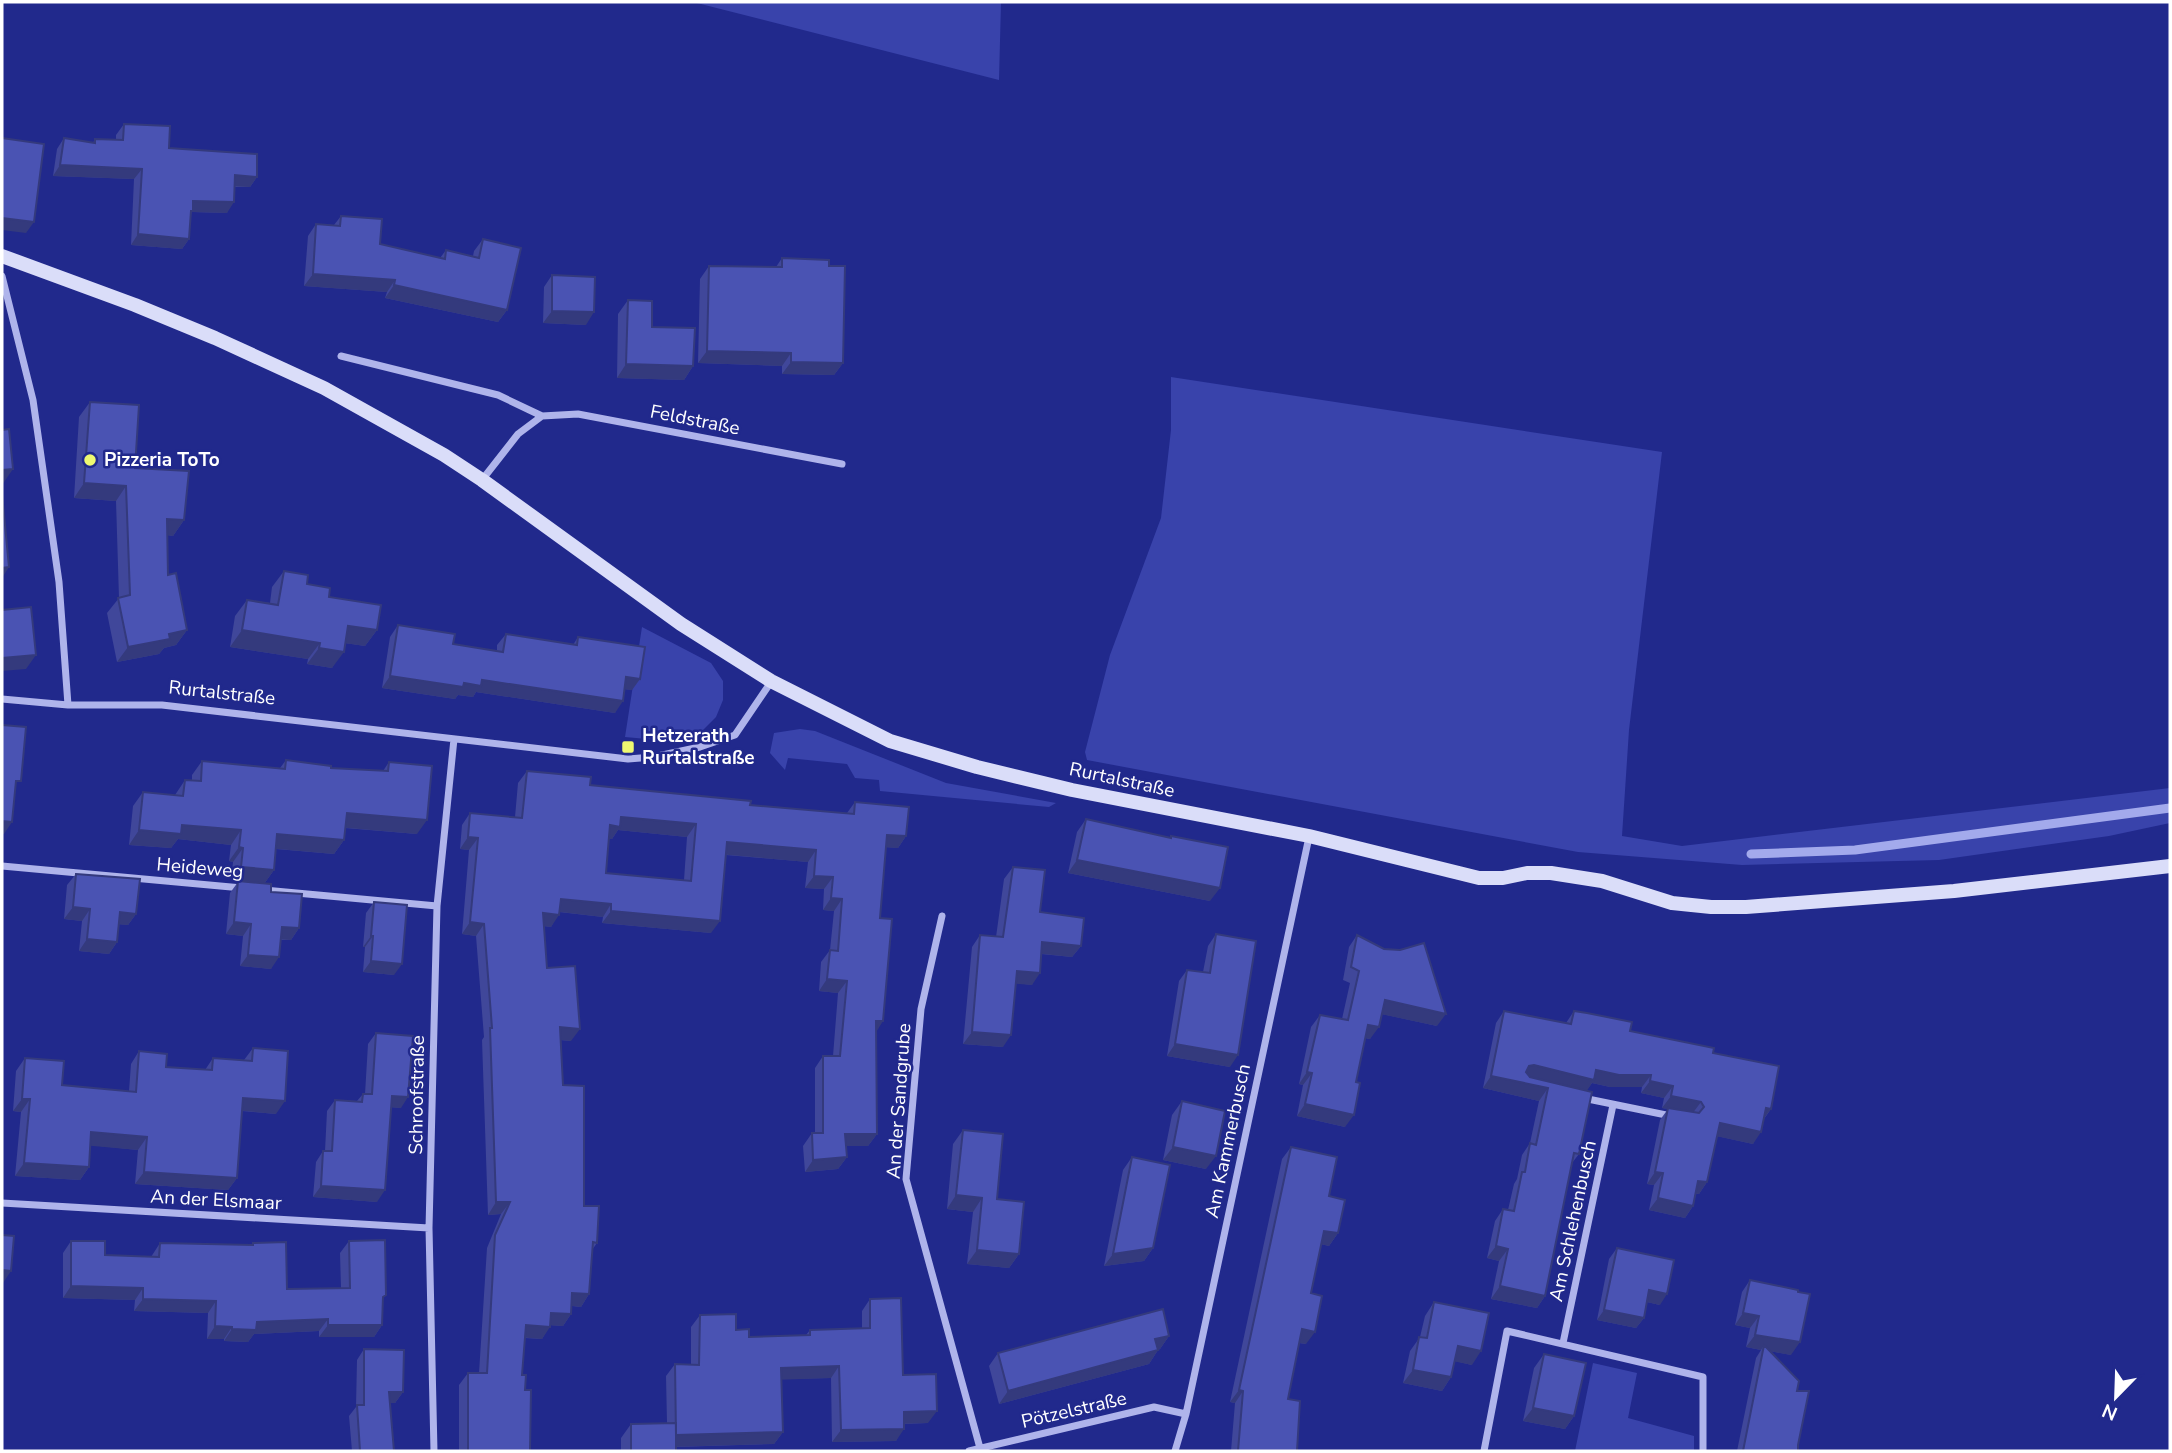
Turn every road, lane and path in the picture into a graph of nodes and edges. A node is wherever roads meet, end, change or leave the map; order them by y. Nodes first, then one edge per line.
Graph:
1 (2, 256) edge
2 (2, 276) edge
3 (341, 356) dead end
4 (542, 416) junction
5 (842, 464) dead end
6 (482, 480) junction
7 (771, 681) junction
8 (2, 699) edge
9 (68, 705) junction
10 (454, 740) junction
11 (1309, 836) junction
12 (2, 866) edge
13 (2170, 866) edge
14 (247, 888) edge
15 (260, 890) edge
16 (437, 906) junction
17 (942, 916) dead end
18 (1575, 1096) edge
19 (1613, 1105) junction
20 (1676, 1117) edge
21 (2, 1203) edge
22 (429, 1228) junction
23 (1563, 1343) junction
24 (1185, 1414) junction
25 (980, 1448) junction
26 (434, 1451) edge
27 (969, 1451) edge
28 (1175, 1451) edge
29 (1484, 1451) edge
30 (1703, 1451) edge

1 - 6 street, Rurtalstraße
2 - 9 street
3 - 4 street, Feldstraße
4 - 5 street, Feldstraße
4 - 6 street
6 - 7 street, Rurtalstraße
7 - 10 street, Rurtalstraße
7 - 11 street, Rurtalstraße
8 - 9 street, Rurtalstraße
9 - 10 street, Rurtalstraße
10 - 16 street, Schroofstraße
11 - 13 street, Rurtalstraße
11 - 24 street, Am Kammerbusch
12 - 14 street, Heideweg
15 - 16 street, Heideweg
16 - 22 street, Schroofstraße
17 - 25 street, An der Sandgrube
18 - 19 street
19 - 20 street
19 - 23 street, Am Schlehenbusch
21 - 22 street, An der Elsmaar
22 - 26 street, Schroofstraße
23 - 29 street
23 - 30 street
24 - 25 street, Pötzelstraße
24 - 28 street, Am Kammerbusch
25 - 27 street, Pötzelstraße

